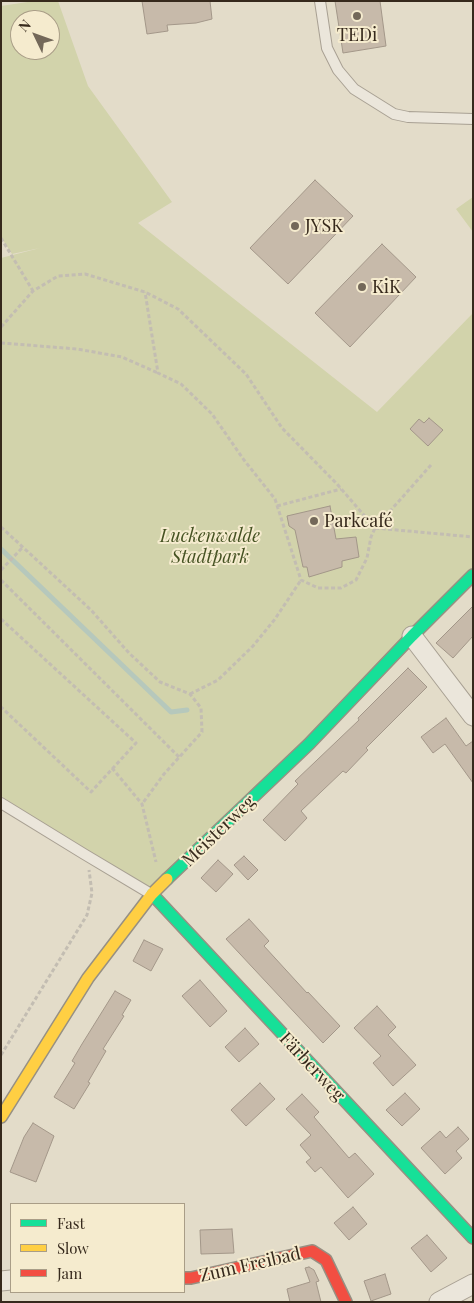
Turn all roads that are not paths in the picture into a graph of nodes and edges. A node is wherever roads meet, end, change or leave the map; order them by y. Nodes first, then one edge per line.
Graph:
1 (320, 1) edge
2 (473, 120) edge
3 (473, 574) edge
4 (412, 636) junction
5 (473, 716) edge
6 (1, 803) edge
7 (152, 894) junction
8 (2, 1112) edge
9 (473, 1238) edge
10 (185, 1278) edge
11 (473, 1284) edge
12 (346, 1302) edge
13 (438, 1302) edge

1 - 2 lane
3 - 4 street, Meisterweg
4 - 5 street
4 - 7 street, Meisterweg
6 - 7 lane
7 - 8 street, Meisterweg
7 - 9 street, Färberweg
10 - 12 street, Zum Freibad
11 - 13 street

